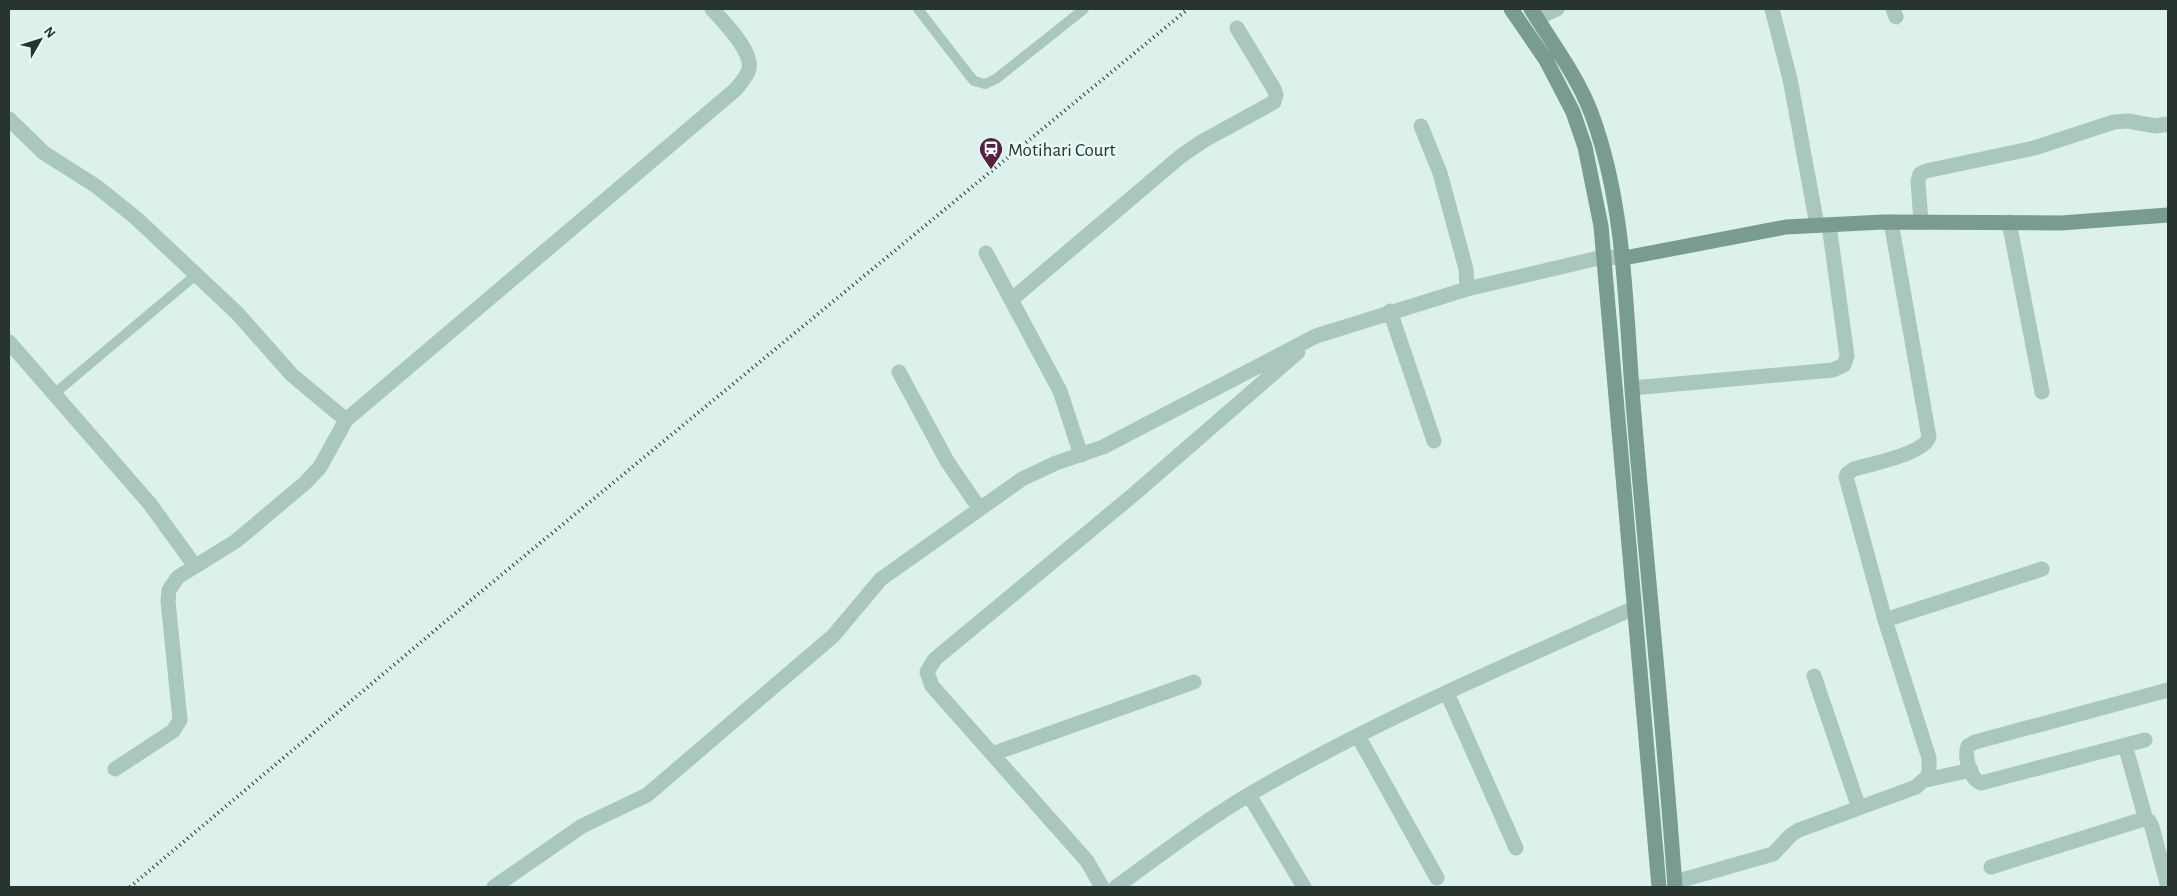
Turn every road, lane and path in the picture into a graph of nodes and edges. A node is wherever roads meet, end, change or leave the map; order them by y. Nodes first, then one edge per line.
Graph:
1 (712, 9) edge
2 (918, 9) edge
3 (1084, 9) edge
4 (1511, 9) edge
5 (1557, 9) edge
6 (1772, 9) edge
7 (1534, 13) edge
8 (1236, 28) dead end
9 (9, 119) edge
10 (2168, 124) edge
11 (1421, 126) dead end
12 (2168, 215) edge
13 (1891, 222) junction
14 (1921, 222) junction
15 (2009, 222) junction
16 (1823, 225) junction
17 (986, 253) dead end
18 (1603, 257) junction
19 (1624, 258) junction
20 (197, 274) junction
21 (1467, 289) junction
22 (1011, 300) junction
23 (1390, 311) junction
24 (1316, 336) junction
25 (9, 342) edge
26 (899, 372) dead end
27 (1632, 388) junction
28 (2042, 392) dead end
29 (54, 394) junction
30 (346, 420) junction
31 (1434, 441) dead end
32 (1081, 455) junction
33 (979, 508) junction
34 (195, 566) junction
35 (2042, 569) dead end
36 (1634, 608) junction
37 (1885, 620) junction
38 (1814, 676) dead end
39 (1194, 682) dead end
40 (2168, 690) edge
41 (1447, 693) junction
42 (1358, 736) junction
43 (2145, 740) dead end
44 (2125, 745) junction
45 (992, 754) junction
46 (114, 770) dead end
47 (1971, 770) junction
48 (1926, 780) junction
49 (1249, 795) junction
50 (1859, 808) junction
51 (2146, 820) junction
52 (1516, 848) dead end
53 (1991, 866) dead end
54 (1438, 878) dead end
55 (1675, 884) edge
56 (504, 885) edge
57 (1102, 887) edge
58 (1116, 887) edge
59 (1304, 887) edge
60 (1659, 887) edge
61 (2168, 887) edge

1 - 30 street
2 - 3 lane
4 - 18 main road
5 - 7 street
6 - 16 street
7 - 19 main road
8 - 22 street
9 - 20 street
10 - 14 street
11 - 21 street
12 - 15 main road
13 - 14 main road
13 - 16 main road
13 - 37 street
14 - 15 main road
15 - 28 street
16 - 19 main road
16 - 27 street
17 - 22 street
18 - 19 street
18 - 21 street
18 - 36 main road
19 - 27 main road
20 - 29 lane
20 - 30 street
21 - 23 street
22 - 32 street
23 - 24 street
23 - 31 street
24 - 32 street
24 - 45 street
25 - 29 street
26 - 33 street
27 - 55 main road
29 - 34 street
30 - 34 street
32 - 33 street
33 - 56 street
34 - 46 street
35 - 37 street
36 - 41 street
36 - 60 main road
37 - 48 street
38 - 50 street
39 - 45 street
40 - 47 street
41 - 42 street
41 - 52 street
42 - 49 street
42 - 54 street
43 - 44 street
44 - 47 street
44 - 51 street
45 - 57 street
47 - 48 street
48 - 50 street
49 - 58 street
49 - 59 street
50 - 55 street
51 - 53 street
51 - 61 street

